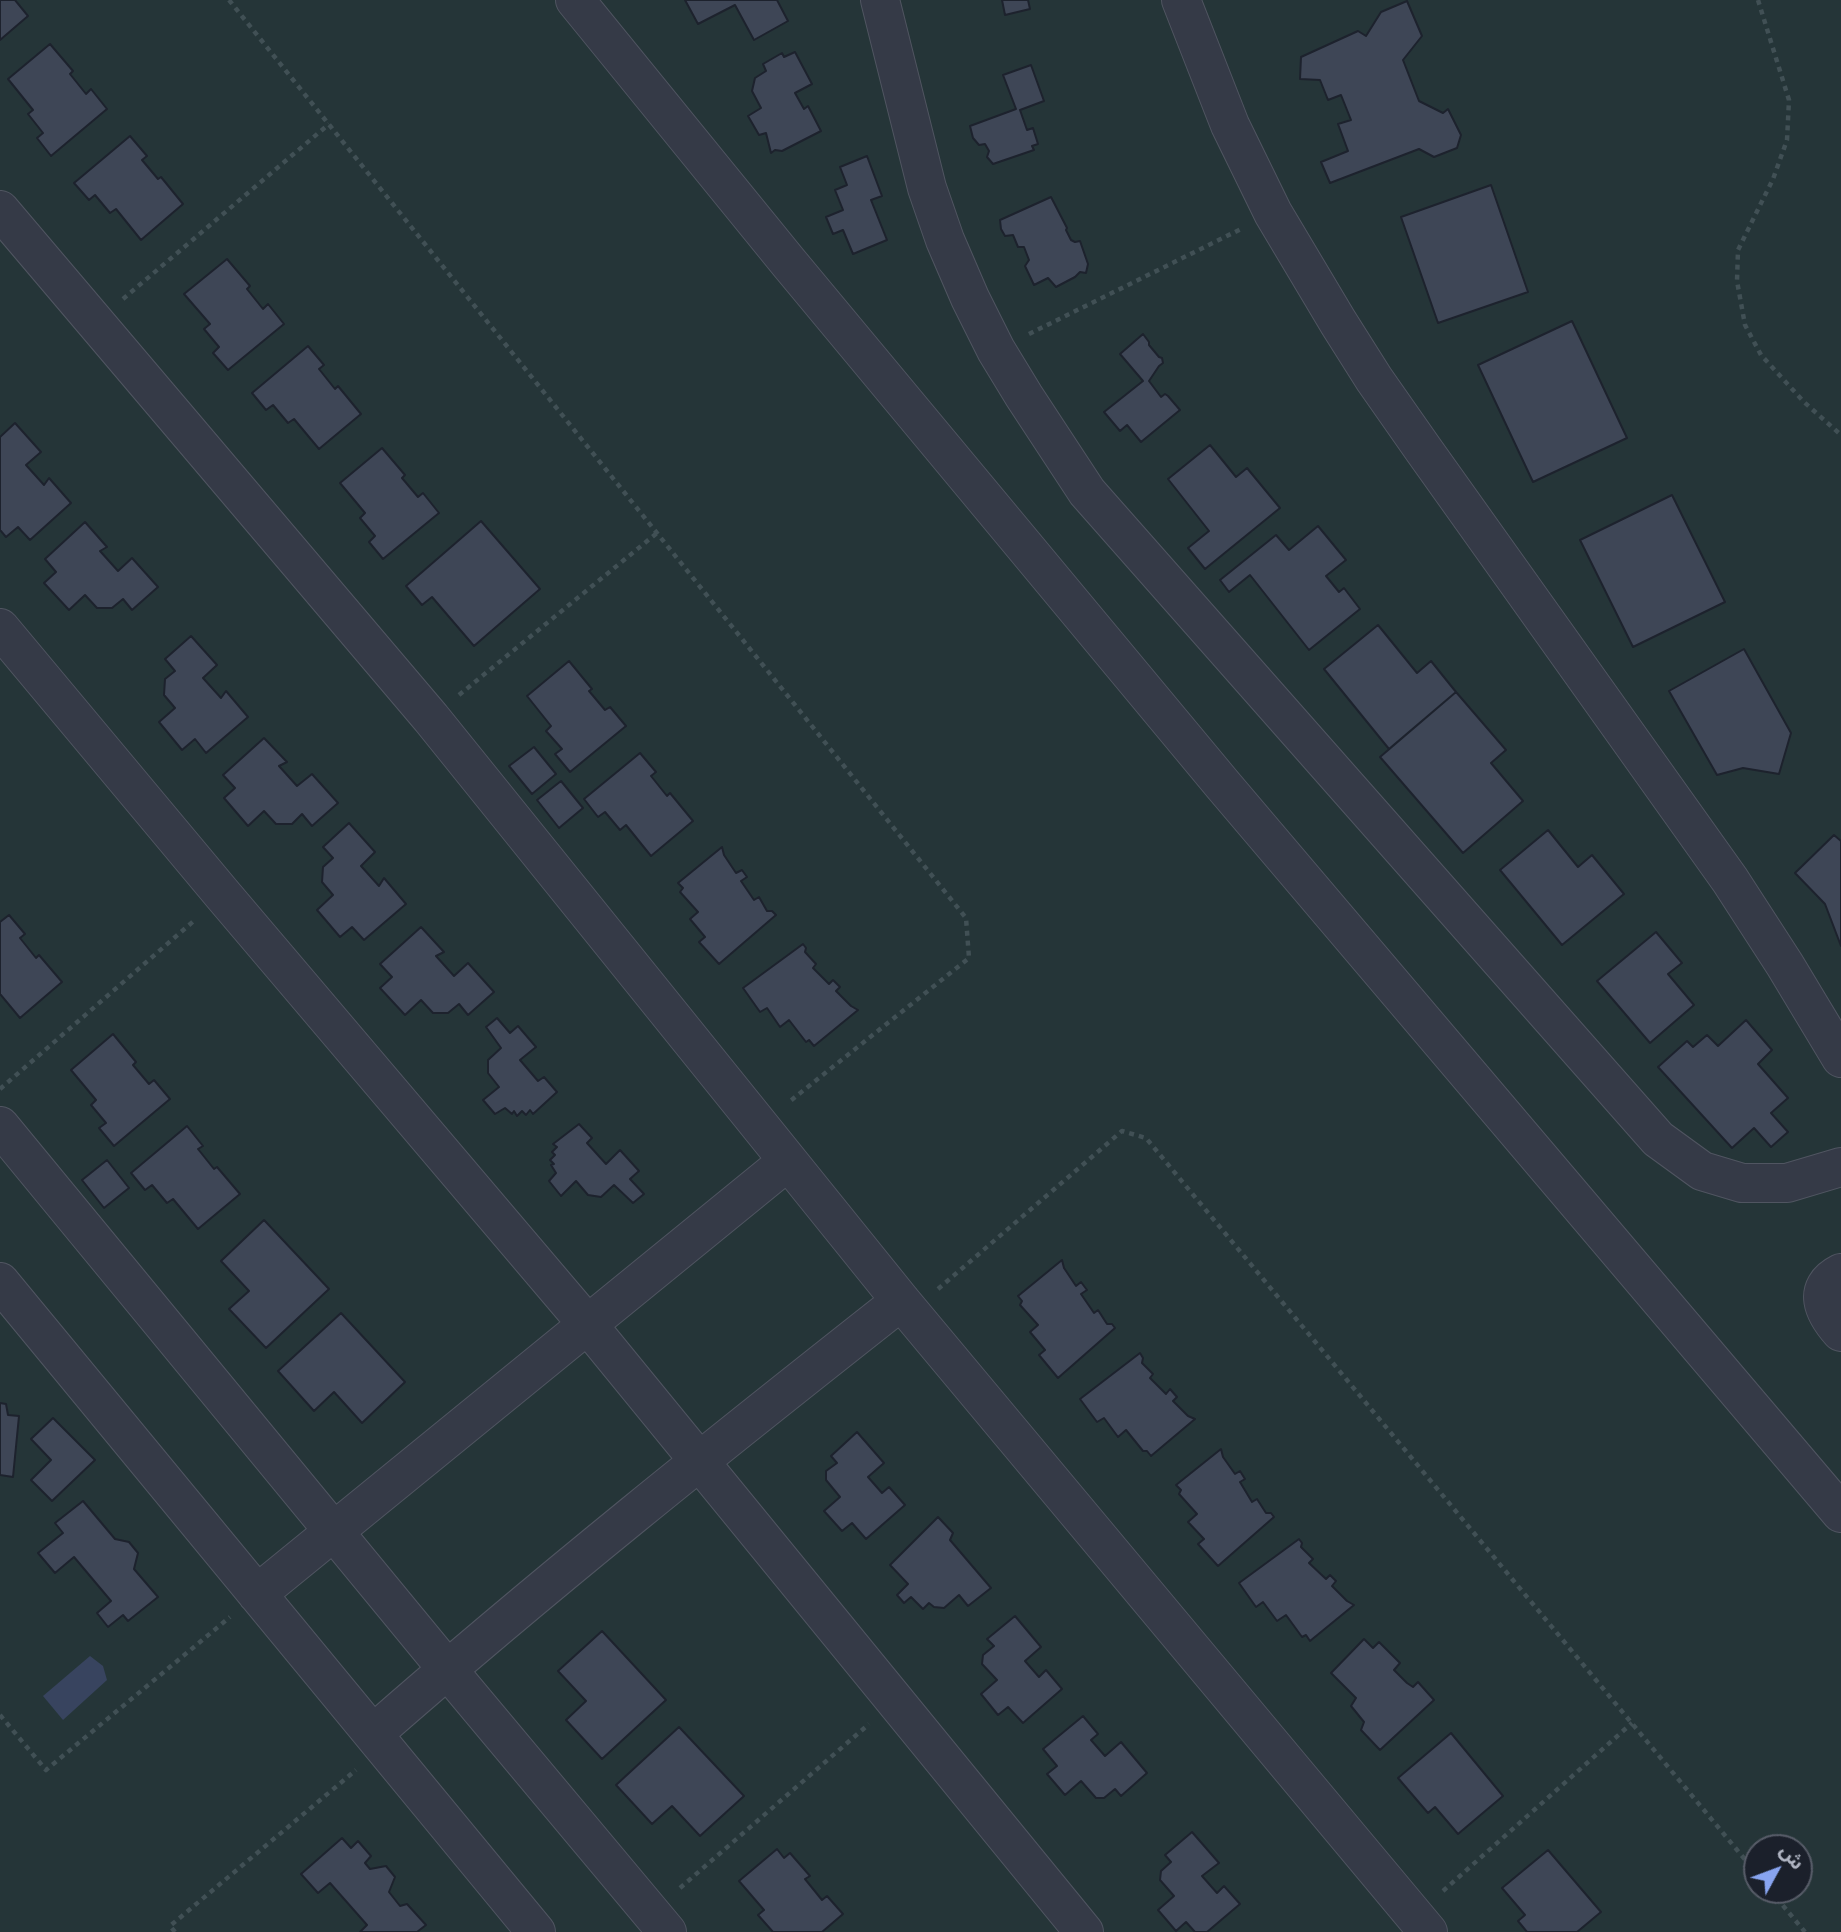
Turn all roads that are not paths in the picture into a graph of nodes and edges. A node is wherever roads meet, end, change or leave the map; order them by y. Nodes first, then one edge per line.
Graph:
1 (575, 0) edge
2 (880, 0) edge
3 (1181, 0) edge
4 (0, 210) edge
5 (0, 628) edge
6 (1841, 1058) edge
7 (0, 1126) edge
8 (788, 1160) junction
9 (1841, 1167) edge
10 (1841, 1273) edge
11 (0, 1282) edge
12 (906, 1307) junction
13 (15, 1317) edge
14 (588, 1325) junction
15 (1841, 1332) edge
16 (698, 1461) junction
17 (1841, 1513) edge
18 (335, 1532) junction
19 (257, 1594) junction
20 (447, 1669) junction
21 (379, 1741) junction
22 (659, 1923) edge
23 (1421, 1925) edge
24 (536, 1932) edge
25 (1084, 1932) edge

1 - 17 street
2 - 9 street
3 - 6 street
4 - 8 street
5 - 14 street
7 - 18 street
8 - 12 street
8 - 14 street
10 - 15 street
11 - 13 street
12 - 16 street
12 - 23 street
13 - 19 street
14 - 16 street
14 - 18 street
16 - 20 street
16 - 25 street
18 - 19 street
18 - 20 street
19 - 21 street
20 - 21 street
20 - 22 street
21 - 24 street

